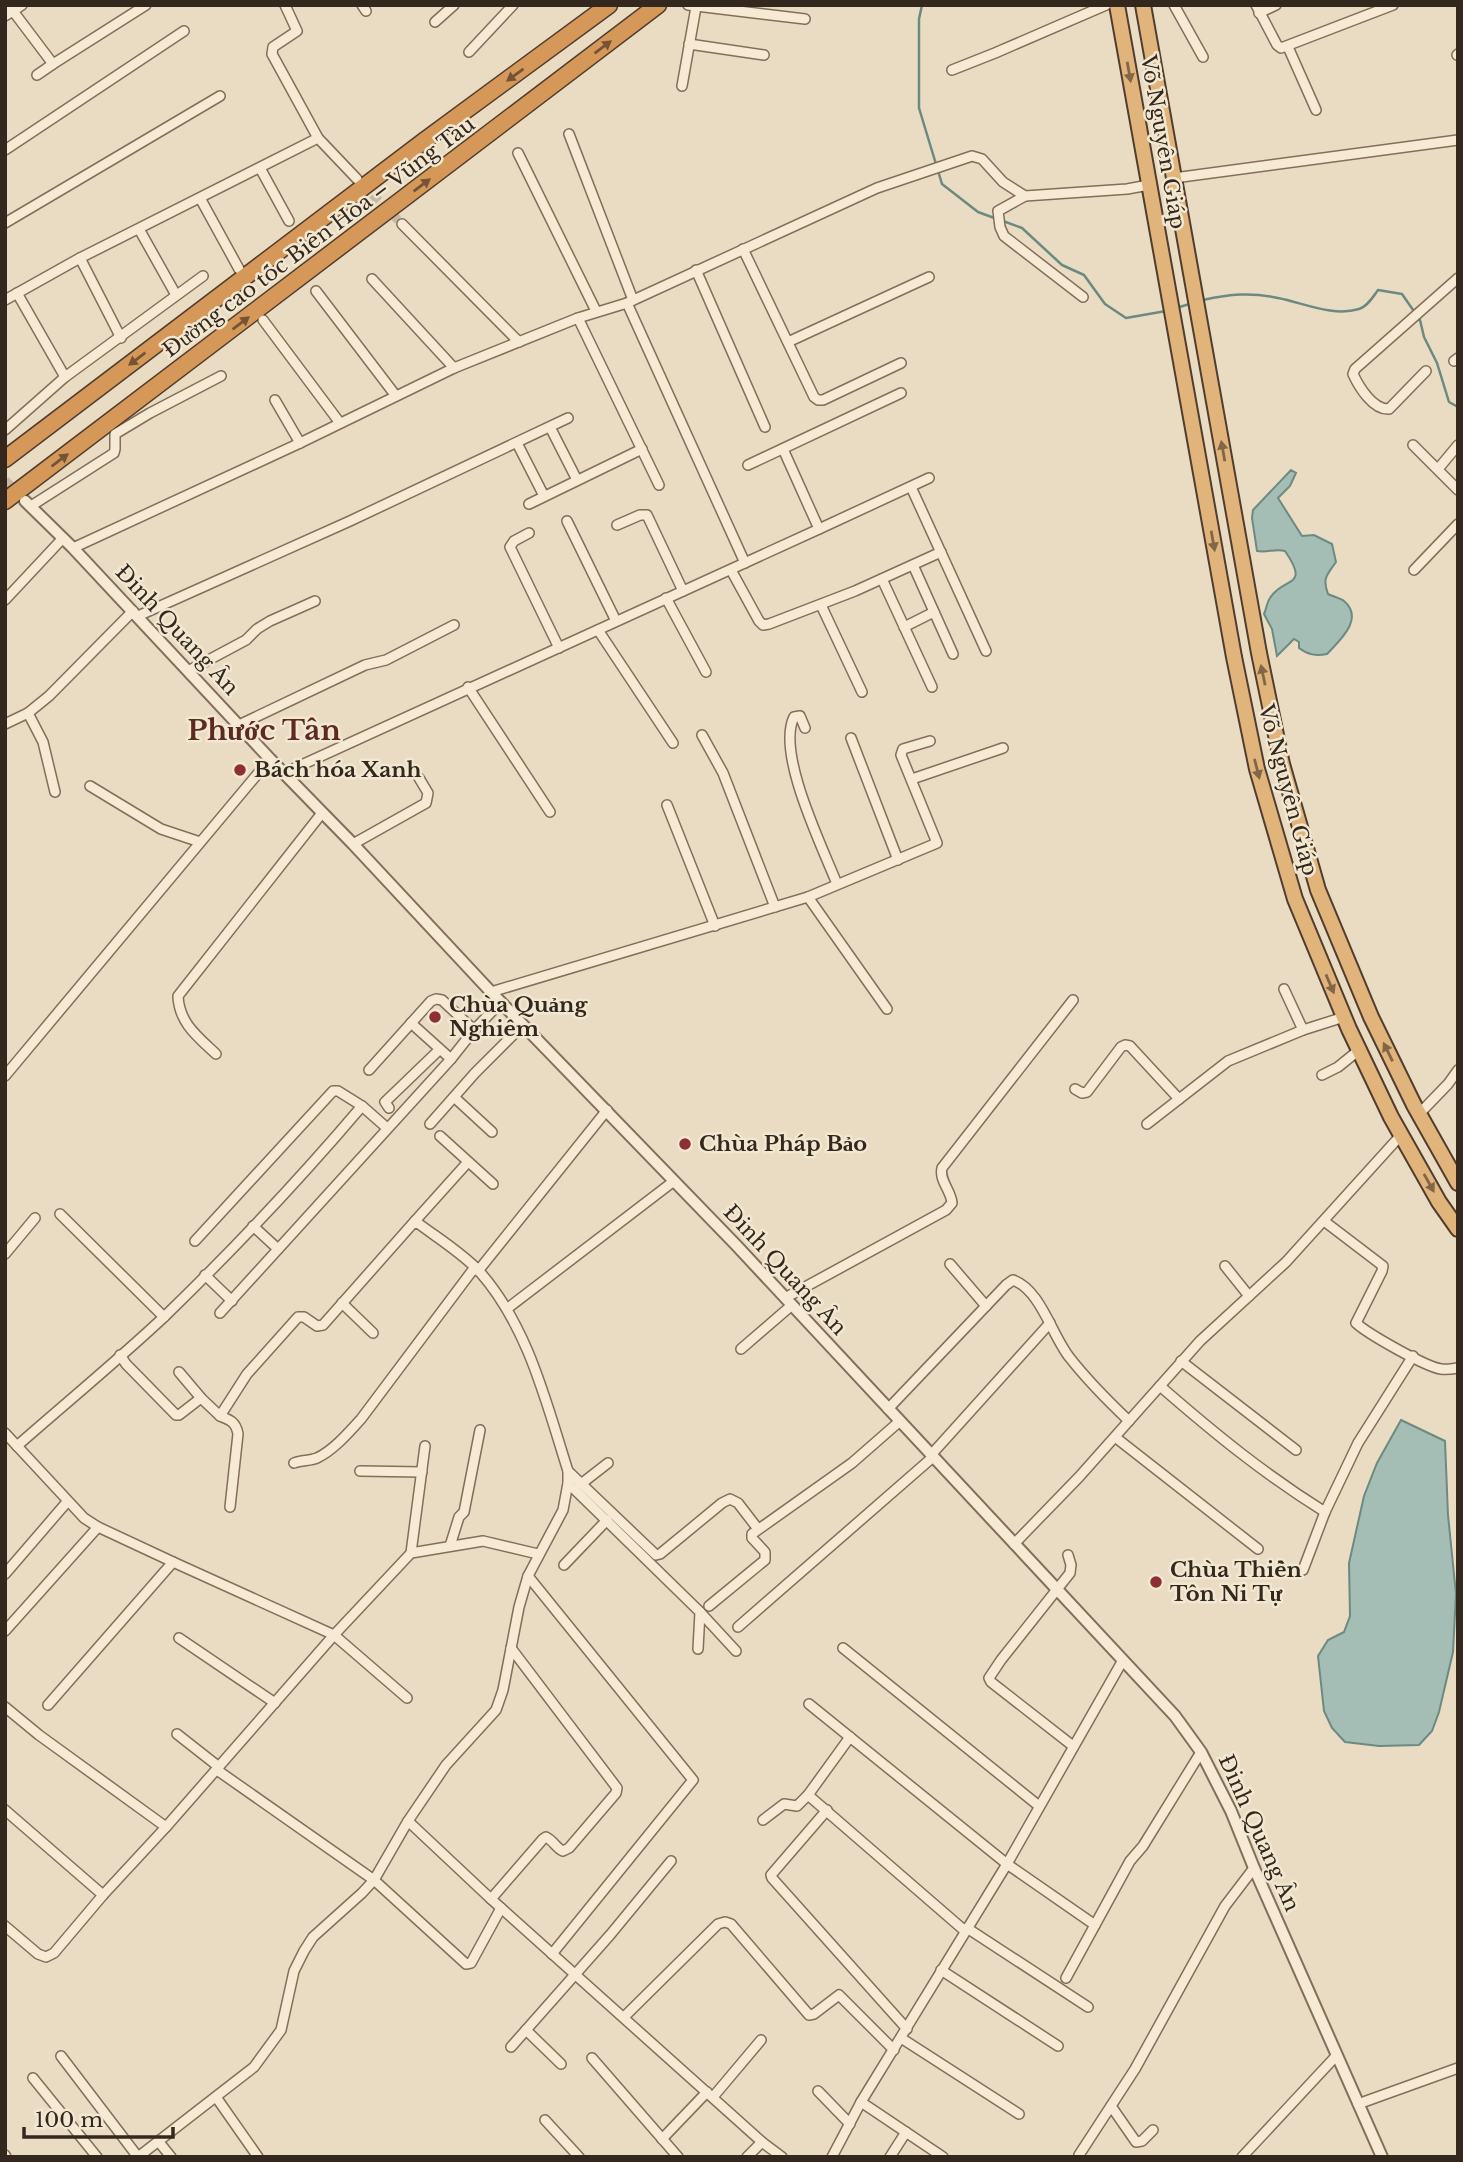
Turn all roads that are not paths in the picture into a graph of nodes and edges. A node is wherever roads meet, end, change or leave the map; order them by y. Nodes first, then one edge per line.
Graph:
1 (22, 5) edge
2 (146, 5) edge
3 (285, 5) edge
4 (454, 5) edge
5 (513, 5) edge
6 (610, 5) edge
7 (658, 5) edge
8 (1143, 5) edge
9 (1174, 5) edge
10 (1276, 5) edge
11 (1393, 5) edge
12 (695, 6) edge
13 (1107, 6) edge
14 (742, 9) edge
15 (1257, 9) edge
16 (9, 11) edge
17 (804, 19) dead end
18 (435, 22) dead end
19 (184, 31) dead end
20 (690, 44) junction
21 (1288, 47) junction
22 (469, 52) dead end
23 (764, 55) dead end
24 (1203, 57) dead end
25 (53, 64) junction
26 (952, 70) dead end
27 (37, 75) dead end
28 (682, 86) dead end
29 (220, 96) dead end
30 (1316, 110) dead end
31 (569, 134) dead end
32 (318, 138) junction
33 (1458, 140) edge
34 (5, 150) edge
35 (518, 153) dead end
36 (260, 168) junction
37 (1174, 178) junction
38 (357, 179) tunnel mouth
39 (1149, 185) junction
40 (1026, 195) junction
41 (200, 198) junction
42 (289, 220) dead end
43 (5, 223) edge
44 (402, 224) tunnel mouth
45 (139, 229) junction
46 (743, 249) junction
47 (80, 258) junction
48 (239, 269) dead end
49 (696, 270) junction
50 (203, 276) dead end
51 (929, 277) dead end
52 (1458, 278) edge
53 (372, 279) dead end
54 (316, 291) dead end
55 (17, 293) junction
56 (176, 295) junction
57 (1083, 298) dead end
58 (5, 300) edge
59 (630, 301) junction
60 (596, 311) junction
61 (578, 318) junction
62 (263, 320) dead end
63 (121, 338) junction
64 (519, 342) junction
65 (788, 342) junction
66 (901, 363) dead end
67 (454, 368) junction
68 (1426, 372) dead end
69 (221, 376) dead end
70 (65, 377) junction
71 (901, 393) dead end
72 (396, 396) junction
73 (275, 400) dead end
74 (568, 418) dead end
75 (340, 423) junction
76 (550, 427) junction
77 (765, 427) dead end
78 (5, 430) edge
79 (300, 443) junction
80 (517, 443) junction
81 (1413, 445) dead end
82 (1458, 445) edge
83 (642, 449) junction
84 (783, 449) junction
85 (5, 459) edge
86 (748, 466) dead end
87 (1438, 469) junction
88 (929, 478) dead end
89 (577, 480) junction
90 (659, 485) dead end
91 (911, 487) junction
92 (1458, 490) edge
93 (544, 496) junction
94 (5, 501) edge
95 (28, 503) joint
96 (529, 504) dead end
97 (567, 521) dead end
98 (1458, 524) edge
99 (617, 525) dead end
100 (819, 529) junction
101 (528, 533) dead end
102 (63, 538) junction
103 (73, 548) junction
104 (941, 552) junction
105 (745, 563) junction
106 (913, 565) junction
107 (731, 570) junction
108 (1414, 570) dead end
109 (882, 579) junction
110 (683, 591) junction
111 (666, 598) junction
112 (5, 600) edge
113 (315, 601) dead end
114 (821, 605) junction
115 (934, 612) junction
116 (135, 614) junction
117 (616, 621) junction
118 (454, 625) dead end
119 (904, 627) junction
120 (598, 630) junction
121 (559, 648) junction
122 (986, 651) dead end
123 (953, 654) dead end
124 (188, 671) junction
125 (706, 672) dead end
126 (468, 687) junction
127 (932, 687) dead end
128 (862, 692) dead end
129 (28, 713) junction
130 (5, 724) edge
131 (239, 725) junction
132 (806, 728) dead end
133 (702, 735) dead end
134 (851, 738) dead end
135 (930, 741) dead end
136 (673, 743) dead end
137 (1003, 748) dead end
138 (270, 759) junction
139 (284, 773) junction
140 (419, 778) dead end
141 (912, 779) junction
142 (90, 786) dead end
143 (55, 792) dead end
144 (667, 805) dead end
145 (550, 812) dead end
146 (322, 813) junction
147 (200, 842) junction
148 (353, 844) junction
149 (898, 860) junction
150 (837, 884) junction
151 (808, 897) junction
152 (775, 907) junction
153 (715, 926) junction
154 (1284, 989) dead end
155 (491, 992) junction
156 (1073, 1000) dead end
157 (501, 1002) junction
158 (887, 1009) dead end
159 (1344, 1017) junction
160 (411, 1023) junction
161 (523, 1025) junction
162 (474, 1030) junction
163 (1303, 1030) junction
164 (439, 1050) junction
165 (1359, 1050) junction
166 (216, 1054) dead end
167 (451, 1059) junction
168 (369, 1069) dead end
169 (1458, 1070) edge
170 (1322, 1075) dead end
171 (5, 1076) edge
172 (1075, 1089) dead end
173 (454, 1097) junction
174 (1179, 1099) junction
175 (362, 1106) junction
176 (388, 1108) dead end
177 (607, 1110) junction
178 (1419, 1114) junction
179 (430, 1124) dead end
180 (1147, 1124) dead end
181 (387, 1128) junction
182 (492, 1132) dead end
183 (1402, 1135) junction
184 (440, 1136) dead end
185 (468, 1162) junction
186 (674, 1181) junction
187 (1458, 1183) edge
188 (493, 1184) dead end
189 (60, 1214) dead end
190 (35, 1218) dead end
191 (415, 1221) junction
192 (1324, 1221) junction
193 (253, 1226) junction
194 (1458, 1229) edge
195 (195, 1241) dead end
196 (278, 1249) junction
197 (5, 1254) edge
198 (950, 1264) dead end
199 (1225, 1266) dead end
200 (476, 1269) junction
201 (205, 1275) junction
202 (1249, 1296) junction
203 (232, 1301) junction
204 (789, 1302) junction
205 (342, 1303) junction
206 (986, 1306) junction
207 (508, 1308) junction
208 (220, 1313) dead end
209 (164, 1317) junction
210 (1050, 1323) junction
211 (373, 1333) dead end
212 (741, 1349) dead end
213 (120, 1355) junction
214 (1413, 1356) junction
215 (1181, 1361) junction
216 (1458, 1368) edge
217 (179, 1373) dead end
218 (1160, 1386) junction
219 (201, 1398) junction
220 (888, 1409) junction
221 (220, 1416) junction
222 (900, 1421) junction
223 (1129, 1421) junction
224 (480, 1430) dead end
225 (5, 1433) edge
226 (1115, 1437) junction
227 (425, 1446) dead end
228 (18, 1447) junction
229 (1296, 1450) dead end
230 (932, 1456) junction
231 (294, 1463) dead end
232 (608, 1463) dead end
233 (360, 1471) dead end
234 (568, 1471) junction
235 (422, 1472) junction
236 (568, 1483) junction
237 (581, 1484) junction
238 (67, 1502) junction
239 (230, 1507) dead end
240 (1325, 1512) junction
241 (607, 1520) junction
242 (98, 1527) junction
243 (758, 1529) junction
244 (1014, 1544) junction
245 (450, 1546) junction
246 (1258, 1549) dead end
247 (411, 1553) junction
248 (538, 1554) junction
249 (1068, 1555) dead end
250 (173, 1562) junction
251 (564, 1565) dead end
252 (1303, 1570) dead end
253 (5, 1574) edge
254 (528, 1576) junction
255 (1056, 1589) junction
256 (704, 1609) junction
257 (738, 1627) dead end
258 (5, 1631) edge
259 (334, 1635) junction
260 (179, 1639) dead end
261 (511, 1648) junction
262 (843, 1648) dead end
263 (698, 1649) dead end
264 (736, 1651) dead end
265 (1123, 1660) junction
266 (407, 1698) dead end
267 (275, 1703) junction
268 (809, 1704) dead end
269 (48, 1705) dead end
270 (5, 1707) edge
271 (177, 1734) dead end
272 (850, 1737) junction
273 (1073, 1746) junction
274 (1201, 1752) junction
275 (218, 1769) junction
276 (808, 1796) junction
277 (1039, 1806) junction
278 (5, 1810) edge
279 (827, 1810) junction
280 (763, 1820) dead end
281 (408, 1821) junction
282 (166, 1827) junction
283 (671, 1861) dead end
284 (1007, 1864) junction
285 (1254, 1868) junction
286 (374, 1880) junction
287 (103, 1895) junction
288 (491, 1899) junction
289 (501, 1908) junction
290 (1095, 1924) junction
291 (5, 1926) edge
292 (966, 1929) junction
293 (552, 1954) junction
294 (942, 1970) junction
295 (576, 1975) junction
296 (1066, 1978) dead end
297 (1088, 2007) dead end
298 (624, 2017) junction
299 (907, 2029) junction
300 (526, 2030) junction
301 (901, 2038) junction
302 (761, 2040) dead end
303 (1058, 2046) dead end
304 (511, 2047) dead end
305 (894, 2050) junction
306 (1337, 2055) junction
307 (61, 2056) dead end
308 (592, 2058) dead end
309 (561, 2064) dead end
310 (1458, 2068) edge
311 (33, 2078) dead end
312 (818, 2091) dead end
313 (710, 2095) junction
314 (216, 2097) junction
315 (861, 2102) junction
316 (1358, 2104) junction
317 (1111, 2106) junction
318 (1019, 2114) dead end
319 (545, 2120) dead end
320 (850, 2124) junction
321 (1153, 2130) dead end
322 (906, 2132) junction
323 (662, 2139) junction
324 (159, 2142) junction
325 (762, 2142) junction
326 (1079, 2155) edge
327 (1380, 2156) edge
328 (97, 2157) edge
329 (138, 2157) edge
330 (171, 2157) edge
331 (258, 2157) edge
332 (579, 2157) edge
333 (678, 2157) edge
334 (747, 2157) edge
335 (782, 2157) edge
336 (832, 2157) edge
337 (890, 2157) edge
338 (943, 2157) edge
339 (1242, 2157) edge

1 - 16 street
2 - 25 street
3 - 32 street
4 - 18 street
5 - 22 street
6 -> 85 highway, Đường cao tốc Biên Hòa – Vũng Tàu
94 -> 7 highway, Đường cao tốc Biên Hòa – Vũng Tàu
8 - 37 highway, Võ Nguyên Giáp
9 - 24 street
10 - 15 street
11 - 21 street
12 - 14 street
12 - 20 street
13 - 26 street
13 -> 39 highway, Võ Nguyên Giáp
14 - 17 street
15 - 21 street
16 - 25 street
19 - 34 street
20 - 23 street
20 - 28 street
21 - 30 street
25 - 27 street
29 - 43 street
31 - 59 street
32 - 36 street
32 - 38 street
33 - 37 street
35 - 60 street
36 - 41 street
36 - 42 street
178 -> 37 highway, Võ Nguyên Giáp
39 - 40 street
39 -> 159 highway, Võ Nguyên Giáp
40 - 46 street
40 - 57 street
41 - 45 street
41 - 48 street
44 - 64 street
45 - 47 street
45 - 56 street
46 - 49 street
46 - 65 street
47 - 55 street
47 - 63 street
49 - 59 street
49 - 77 street
50 - 56 street
51 - 65 street
52 - 68 street
53 - 67 street
54 - 72 street
55 - 58 street
55 - 70 street
56 - 63 street
59 - 60 street
59 - 105 street
60 - 61 street
61 - 64 street
61 - 83 street
62 - 75 street
63 - 70 street
64 - 67 street
65 - 66 street
67 - 72 street
69 - 95 street
70 - 78 street
71 - 84 street
72 - 75 street
73 - 79 street
74 - 76 street
75 - 79 street
76 - 80 street
76 - 89 street
79 - 103 street
80 - 93 street
80 - 116 street
81 - 87 street
82 - 87 street
83 - 89 street
83 - 90 street
84 - 86 street
84 - 100 street
87 - 92 street
88 - 91 street
89 - 93 street
91 - 100 street
91 - 104 street
93 - 96 street
95 - 102 street, Đinh Quang Ân
97 - 117 street
98 - 108 street
99 - 110 street
100 - 105 street
101 - 121 street
102 - 103 street, Đinh Quang Ân
102 - 112 street
103 - 116 street, Đinh Quang Ân
104 - 106 street
104 - 122 street
105 - 107 street
106 - 109 street
106 - 115 street
107 - 110 street
107 - 114 street
109 - 114 street
109 - 119 street
110 - 111 street
111 - 117 street
111 - 125 street
113 - 124 street
114 - 128 street
115 - 119 street
115 - 123 street
116 - 124 street, Đinh Quang Ân
116 - 129 street
117 - 120 street
118 - 131 street
119 - 127 street
120 - 121 street
120 - 136 street
121 - 126 street
124 - 131 street, Đinh Quang Ân
126 - 139 street
126 - 145 street
129 - 130 street
129 - 143 street
131 - 138 street, Đinh Quang Ân
132 - 150 street
133 - 152 street
134 - 149 street
135 - 141 street
137 - 141 street
138 - 139 street, Đinh Quang Ân
138 - 147 street
139 - 146 street, Đinh Quang Ân
140 - 148 street
141 - 149 street
142 - 147 street
144 - 153 street
146 - 148 street, Đinh Quang Ân
146 - 166 street
147 - 171 street
148 - 155 street, Đinh Quang Ân
149 - 150 street
150 - 151 street
151 - 152 street
151 - 158 street
152 - 153 street
153 - 155 street
154 - 163 street
155 - 157 street, Đinh Quang Ân
156 - 204 street
157 - 161 street, Đinh Quang Ân
157 - 162 street
159 - 163 street
159 - 165 highway, Võ Nguyên Giáp
160 - 162 street
160 - 164 street
160 - 168 street
161 - 173 street
161 - 177 street, Đinh Quang Ân
162 - 167 street
163 - 174 street
164 - 167 street
164 - 176 street
165 - 170 street
165 - 183 highway, Võ Nguyên Giáp
167 - 181 street
169 - 178 street
172 - 174 street
173 - 179 street
173 - 182 street
174 - 180 street
175 - 181 street
175 - 193 street
175 - 195 street
177 - 186 street, Đinh Quang Ân
177 - 200 street
178 - 187 highway, Võ Nguyên Giáp
181 - 196 street
183 - 192 street
183 -> 194 highway, Võ Nguyên Giáp
184 - 185 street
185 - 188 street
185 - 191 street
186 - 204 street, Đinh Quang Ân
186 - 207 street
189 - 209 street
190 - 197 street
191 - 200 street
191 - 205 street
192 - 202 street
192 - 214 street
193 - 196 street
193 - 201 street
196 - 203 street
198 - 206 street
199 - 202 street
200 - 207 street
200 - 231 street
201 - 203 street
201 - 209 street
202 - 215 street
203 - 208 street
204 - 212 street
204 - 220 street, Đinh Quang Ân
205 - 211 street
205 - 221 street
206 - 210 street
206 - 220 street
207 - 234 street
209 - 213 street
210 - 223 street
210 - 230 street
213 - 219 street
213 - 228 street
214 - 216 street
214 - 240 street
215 - 218 street
215 - 229 street
217 - 219 street
218 - 223 street
218 - 240 street
219 - 221 street
220 - 222 street, Đinh Quang Ân
221 - 239 street
222 - 230 street, Đinh Quang Ân
222 - 243 street
223 - 226 street
224 - 245 street
225 - 228 street
226 - 244 street
226 - 246 street
227 - 235 street
228 - 238 street
230 - 244 street, Đinh Quang Ân
230 - 257 street
232 - 237 street
233 - 235 street
234 - 236 street
234 - 237 street
235 - 247 street
236 - 241 street
236 - 248 street
237 - 243 street
238 - 242 street
238 - 253 street
240 - 252 street
241 - 251 street
241 - 256 street
242 - 250 street
242 - 258 street
243 - 256 street
244 - 255 street, Đinh Quang Ân
245 - 247 street
245 - 248 street
247 - 259 street
248 - 254 street
249 - 255 street
250 - 259 street
250 - 269 street
254 - 261 street
254 - 293 street
255 - 265 street, Đinh Quang Ân
255 - 273 street
256 - 263 street
256 - 264 street
259 - 266 street
259 - 267 street
260 - 267 street
261 - 281 street
261 - 288 street
262 - 277 street
265 - 273 street
265 - 274 street, Đinh Quang Ân
267 - 275 street
268 - 272 street
270 - 282 street
271 - 275 street
272 - 276 street
272 - 284 street
273 - 277 street
274 - 285 street, Đinh Quang Ân
274 - 290 street
275 - 282 street
275 - 286 street
276 - 279 street
276 - 280 street
277 - 284 street
278 - 287 street
279 - 292 street
279 - 299 street
281 - 286 street
281 - 288 street
282 - 287 street
283 - 295 street
284 - 290 street
284 - 292 street
285 - 306 street, Đinh Quang Ân
285 - 317 street
286 - 289 street
286 - 314 street
287 - 291 street
288 - 289 street
289 - 293 street
290 - 296 street
292 - 294 street
292 - 297 street
293 - 295 street
294 - 299 street
294 - 303 street
295 - 298 street
295 - 300 street
298 - 305 street
298 - 313 street
299 - 301 street
300 - 304 street
300 - 309 street
301 - 305 street
301 - 318 street
302 - 313 street
305 - 315 street
306 - 316 street, Đinh Quang Ân
306 - 339 street
307 - 329 street
308 - 323 street
310 - 316 street
311 - 328 street
312 - 320 street
313 - 323 street
313 - 325 street
314 - 324 street
314 - 331 street
315 - 320 street
315 - 322 street
316 - 327 street, Đinh Quang Ân
317 - 321 street
317 - 326 street
319 - 332 street
320 - 336 street
322 - 337 street
322 - 338 street
323 - 333 street
324 - 329 street
324 - 330 street
325 - 334 street
325 - 335 street

